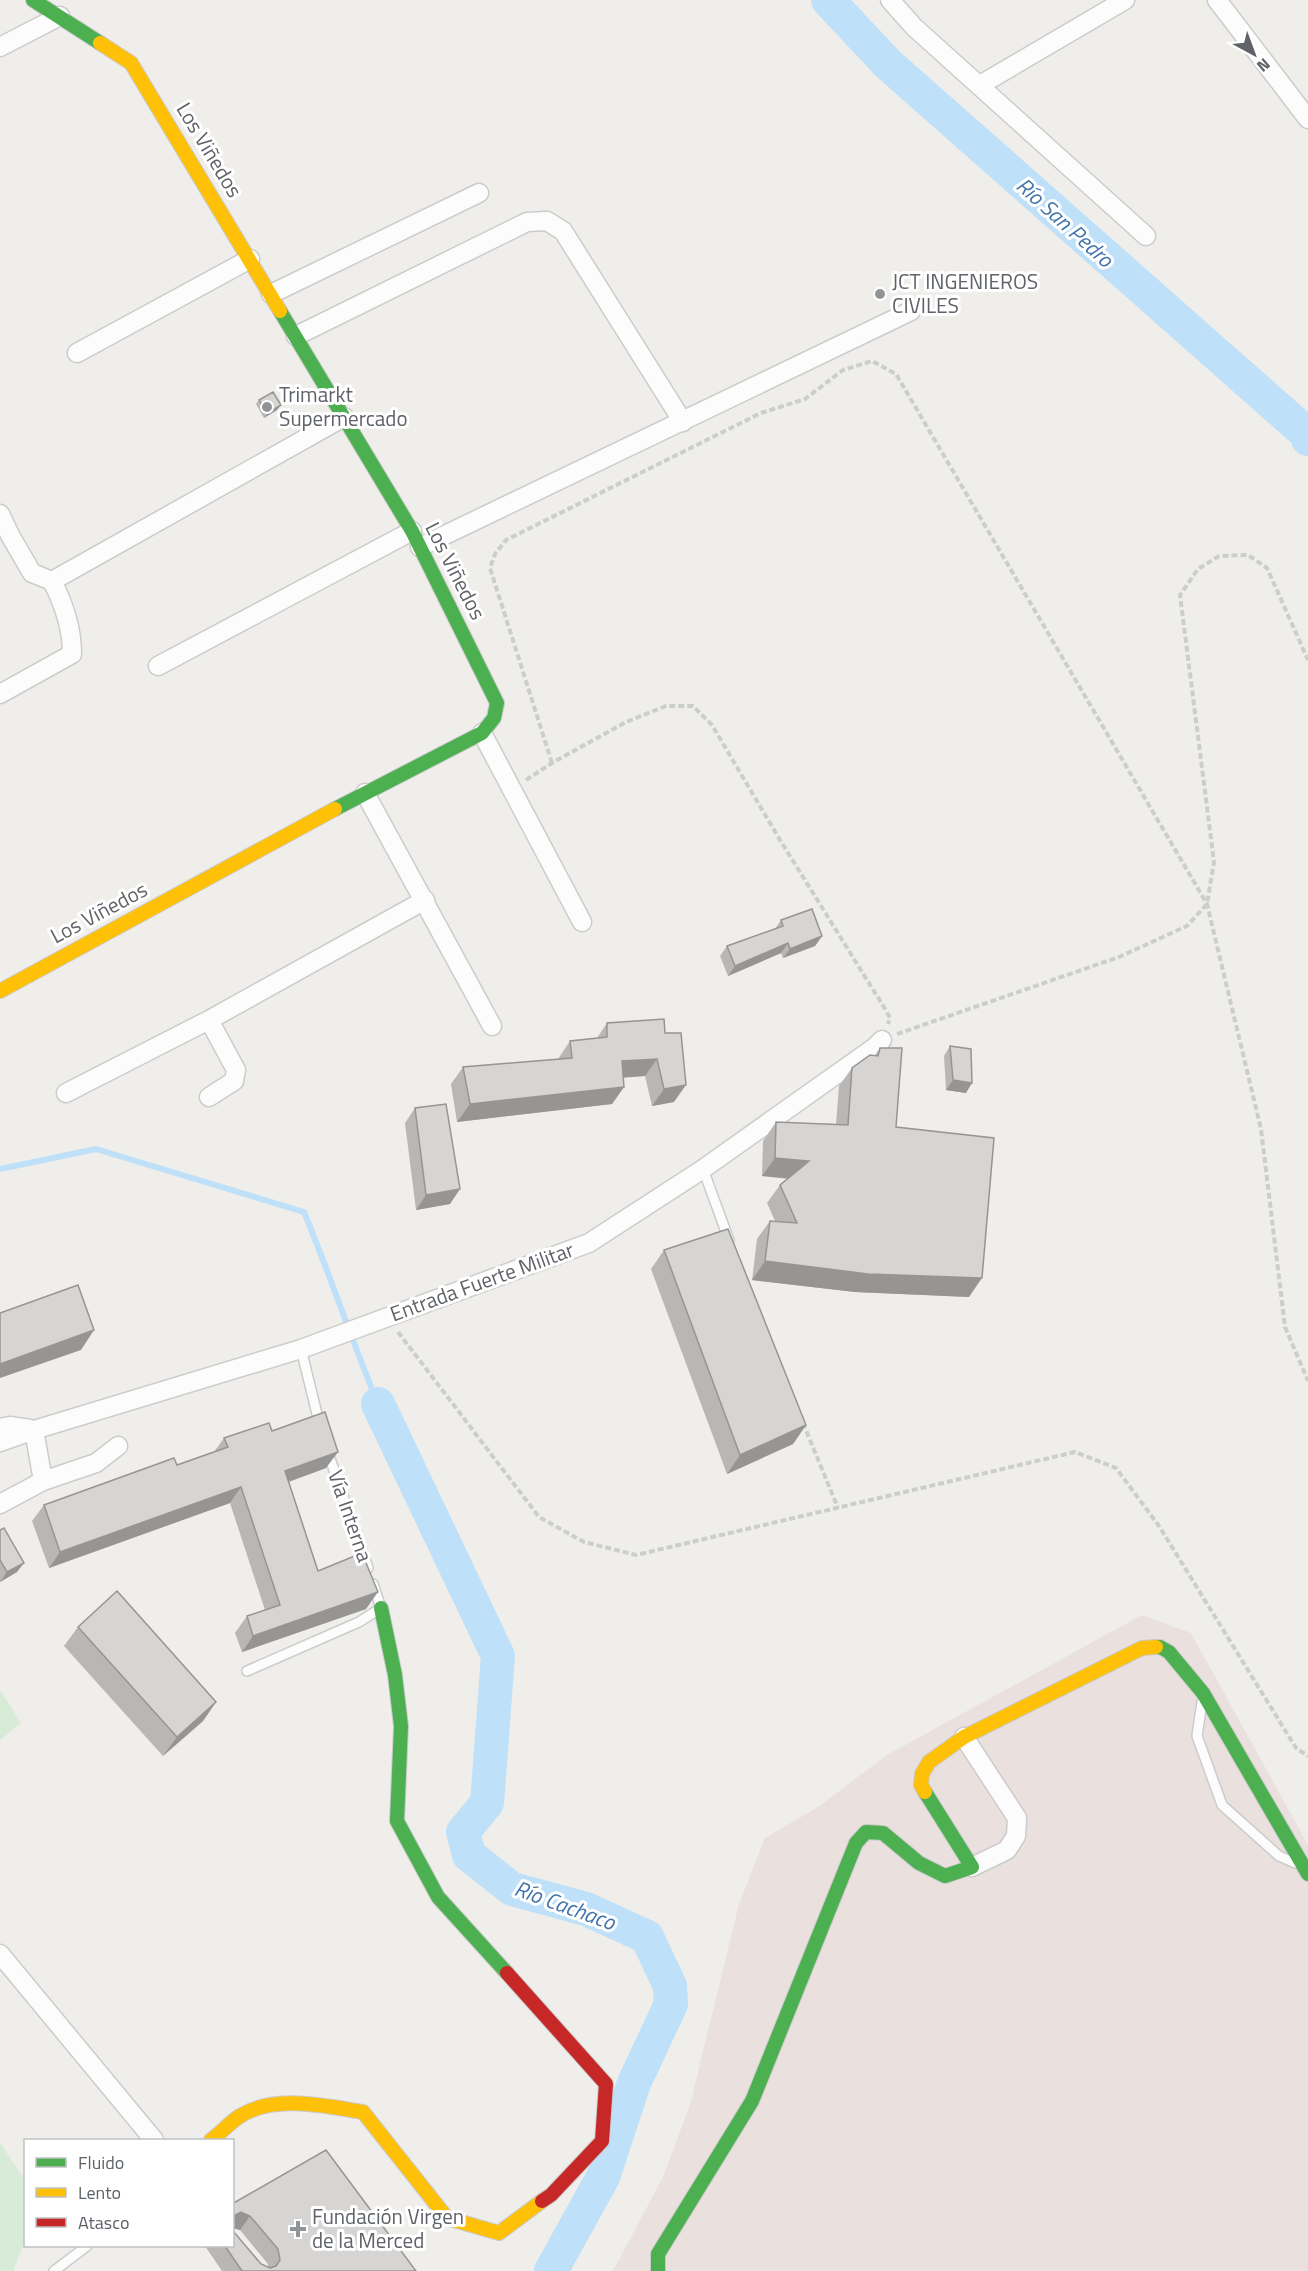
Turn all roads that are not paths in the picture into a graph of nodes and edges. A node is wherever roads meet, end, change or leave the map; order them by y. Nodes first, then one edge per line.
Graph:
1 (33, 0) edge
2 (890, 0) edge
3 (1125, 0) edge
4 (1217, 0) edge
5 (60, 16) junction
6 (0, 47) edge
7 (980, 85) junction
8 (1308, 119) edge
9 (479, 193) dead end
10 (1146, 236) dead end
11 (250, 259) junction
12 (271, 294) junction
13 (911, 311) dead end
14 (296, 336) junction
15 (77, 353) dead end
16 (344, 417) junction
17 (683, 422) junction
18 (0, 514) edge
19 (416, 539) junction
20 (52, 581) junction
21 (158, 666) dead end
22 (0, 694) edge
23 (482, 733) junction
24 (365, 793) junction
25 (425, 900) junction
26 (582, 922) dead end
27 (0, 991) edge
28 (209, 1020) junction
29 (492, 1026) dead end
30 (882, 1040) road end
31 (66, 1093) dead end
32 (209, 1097) dead end
33 (703, 1169) junction
34 (732, 1248) edge
35 (303, 1348) junction
36 (0, 1428) edge
37 (34, 1430) junction
38 (0, 1442) edge
39 (118, 1446) dead end
40 (43, 1481) junction
41 (0, 1504) edge
42 (381, 1608) junction
43 (247, 1671) dead end
44 (1203, 1693) junction
45 (964, 1737) junction
46 (972, 1867) junction
47 (1306, 1870) edge
48 (0, 1954) edge
49 (153, 2139) edge
50 (212, 2139) edge
51 (86, 2247) edge
52 (54, 2271) edge
53 (658, 2271) edge

1 - 5 street, Los Viñedos
2 - 7 street
3 - 7 street
4 - 8 street
5 - 6 street
5 - 11 street, Los Viñedos
7 - 10 street
9 - 12 street
11 - 12 street, Los Viñedos
11 - 15 street
12 - 14 street, Los Viñedos
13 - 17 street
14 - 16 street, Los Viñedos
14 - 17 street
16 - 19 street, Los Viñedos
16 - 20 street
17 - 19 street
18 - 20 street
19 - 21 street
19 - 23 street, Los Viñedos
20 - 22 street
23 - 24 street, Los Viñedos
23 - 26 street
24 - 25 street
24 - 27 street, Los Viñedos
25 - 28 street
25 - 29 street
28 - 31 street
28 - 32 street
30 - 33 street, Entrada Fuerte Militar
33 - 34 lane
33 - 35 street, Entrada Fuerte Militar
35 - 37 street, Entrada Fuerte Militar
35 - 42 lane, Vía Interna
36 - 37 street, Entrada Fuerte Militar
37 - 38 street, Entrada Fuerte Militar
37 - 40 street
39 - 40 street
40 - 41 street
42 - 43 lane
42 - 50 street
44 - 45 street
44 - 47 street
44 - 47 lane
45 - 46 street
45 - 46 street
46 - 53 street
48 - 49 street
51 - 52 lane

